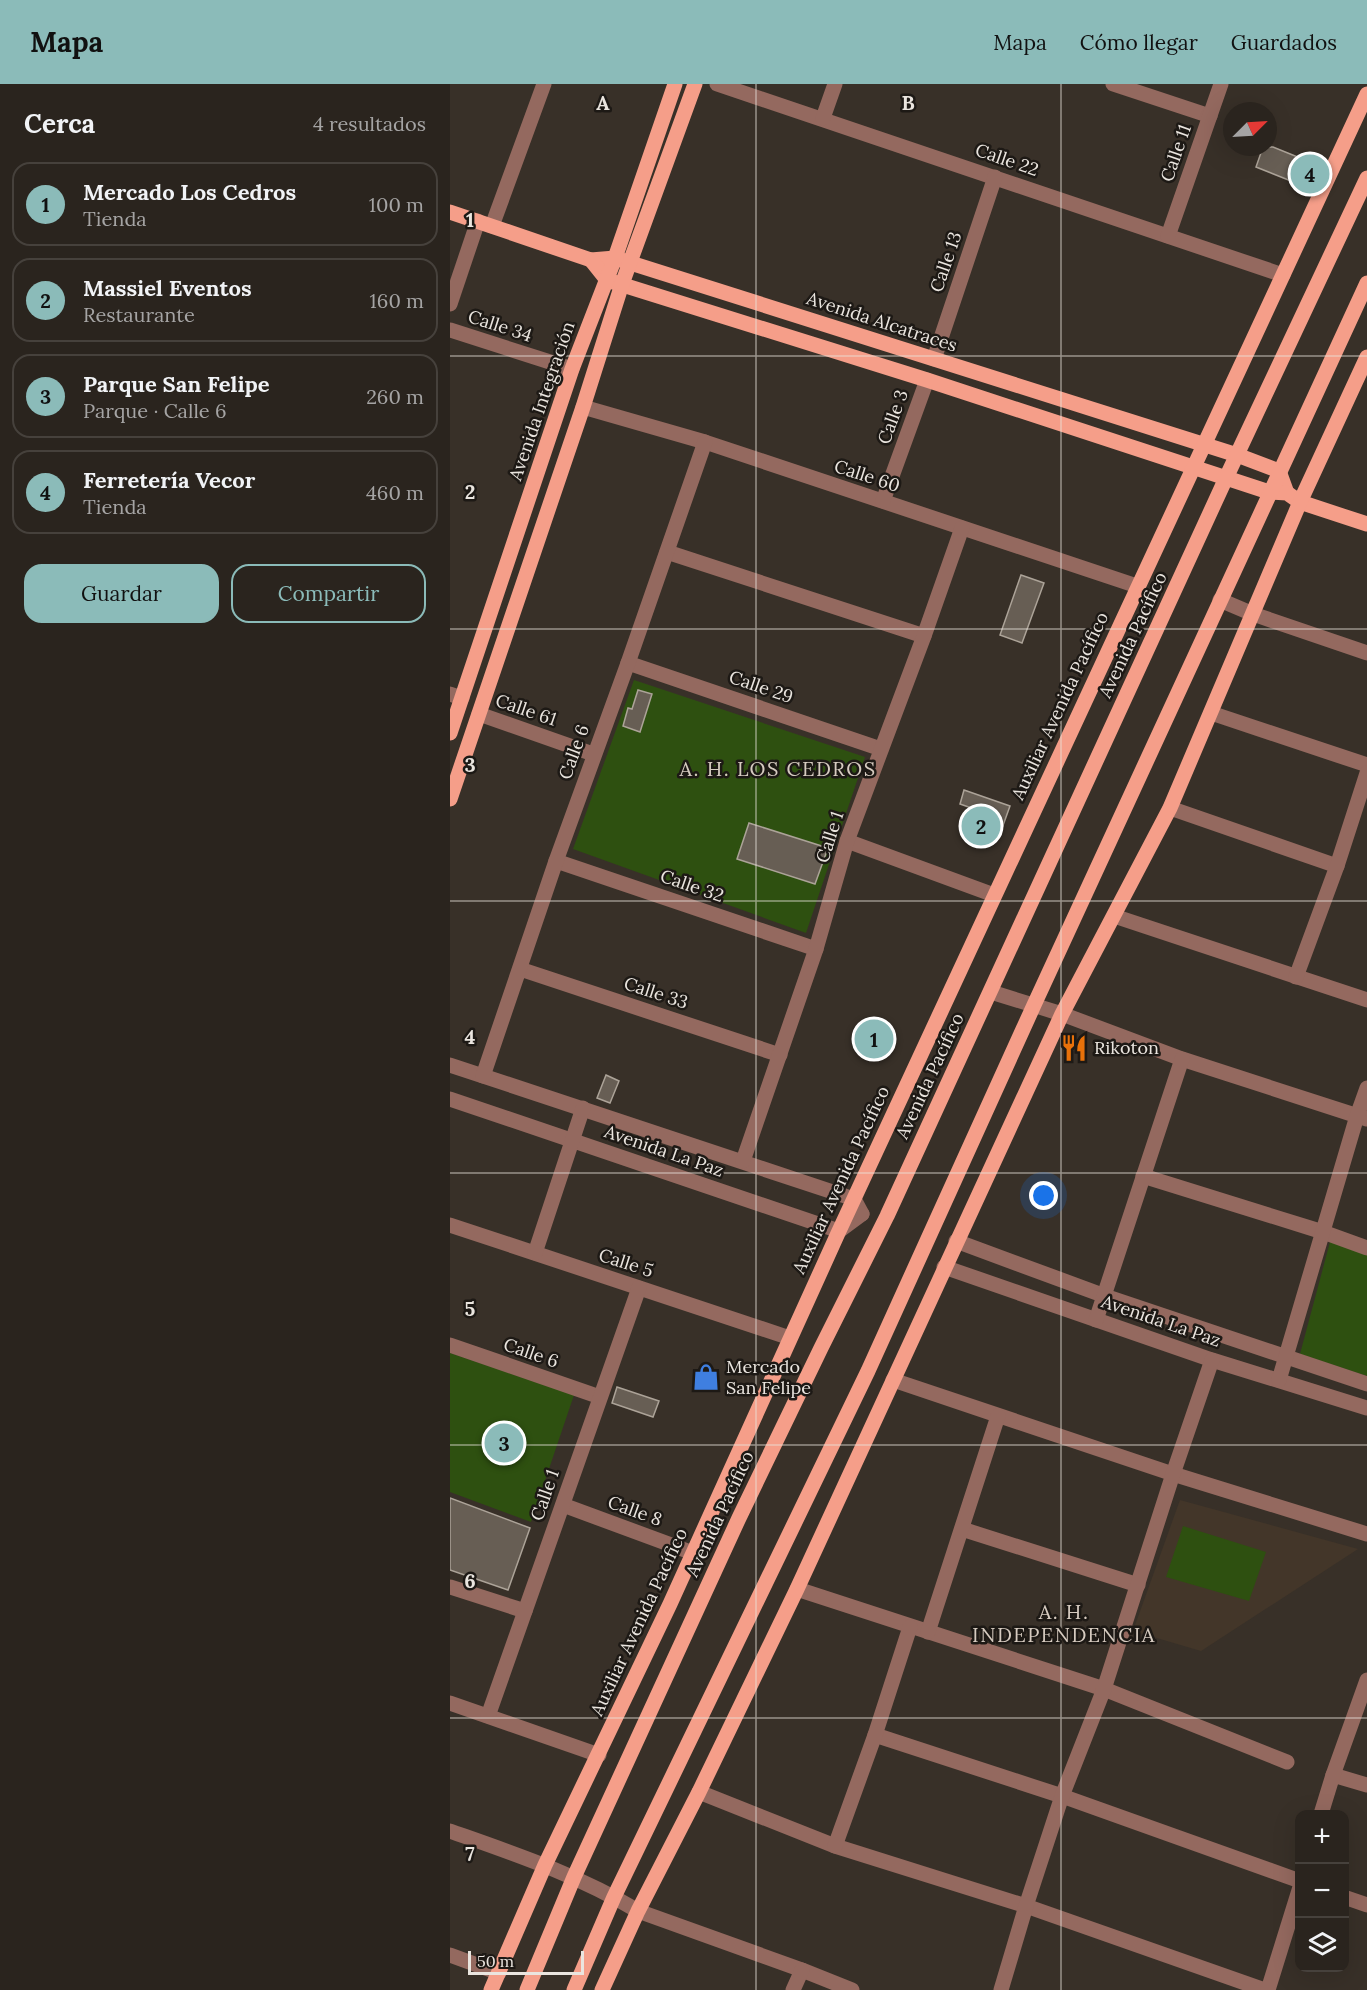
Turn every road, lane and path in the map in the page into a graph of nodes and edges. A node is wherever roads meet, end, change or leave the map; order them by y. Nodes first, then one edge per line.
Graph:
1 (544, 84) edge
2 (675, 84) edge
3 (695, 84) edge
4 (717, 84) edge
5 (835, 84) edge
6 (1113, 84) edge
7 (1221, 84) edge
8 (1367, 94) edge
9 (1209, 116) junction
10 (823, 118) junction
11 (995, 177) junction
12 (1367, 178) edge
13 (450, 212) edge
14 (485, 223) junction
15 (1168, 236) junction
16 (591, 260) junction
17 (623, 261) junction
18 (1283, 275) junction
19 (614, 282) junction
20 (1367, 283) edge
21 (450, 304) edge
22 (450, 330) edge
23 (1367, 357) edge
24 (934, 359) junction
25 (572, 369) junction
26 (927, 381) junction
27 (583, 407) junction
28 (705, 442) junction
29 (1204, 445) junction
30 (1237, 455) junction
31 (1193, 468) junction
32 (1279, 471) junction
33 (1226, 478) junction
34 (1269, 492) junction
35 (1287, 493) junction
36 (883, 501) junction
37 (1300, 502) junction
38 (1367, 524) edge
39 (962, 528) junction
40 (667, 552) junction
41 (1137, 586) junction
42 (1220, 600) junction
43 (1253, 614) junction
44 (924, 636) junction
45 (1367, 654) edge
46 (628, 663) junction
47 (456, 696) edge
48 (1211, 713) junction
49 (479, 714) junction
50 (450, 733) edge
51 (881, 749) junction
52 (593, 754) junction
53 (1367, 765) edge
54 (1367, 773) edge
55 (450, 799) edge
56 (1170, 808) junction
57 (847, 841) junction
58 (556, 861) junction
59 (1336, 866) junction
60 (994, 895) junction
61 (1114, 916) junction
62 (816, 949) junction
63 (520, 969) junction
64 (1296, 977) junction
65 (991, 992) junction
66 (1367, 1000) edge
67 (1034, 1005) junction
68 (1062, 1014) junction
69 (780, 1055) junction
70 (1182, 1059) junction
71 (450, 1065) edge
72 (483, 1076) junction
73 (1367, 1088) edge
74 (450, 1099) edge
75 (583, 1108) junction
76 (1362, 1117) edge
77 (573, 1140) junction
78 (743, 1161) junction
79 (1143, 1176) junction
80 (854, 1199) junction
81 (862, 1214) junction
82 (887, 1216) junction
83 (450, 1225) edge
84 (839, 1231) junction
85 (1323, 1232) junction
86 (956, 1241) junction
87 (1367, 1248) edge
88 (535, 1253) junction
89 (944, 1267) junction
90 (639, 1288) junction
91 (1105, 1296) junction
92 (1096, 1320) junction
93 (790, 1338) junction
94 (450, 1345) edge
95 (1287, 1357) junction
96 (1212, 1360) junction
97 (893, 1380) junction
98 (1279, 1380) junction
99 (1367, 1384) edge
100 (600, 1397) junction
101 (1367, 1408) edge
102 (998, 1416) junction
103 (1173, 1474) junction
104 (562, 1505) junction
105 (962, 1529) junction
106 (1367, 1534) edge
107 (693, 1554) junction
108 (1138, 1585) junction
109 (450, 1587) edge
110 (797, 1589) junction
111 (525, 1611) junction
112 (910, 1627) junction
113 (928, 1632) junction
114 (1367, 1680) edge
115 (1104, 1689) junction
116 (450, 1703) edge
117 (488, 1716) junction
118 (875, 1735) junction
119 (599, 1755) junction
120 (1287, 1762) dead end
121 (1333, 1775) junction
122 (1367, 1785) edge
123 (699, 1792) junction
124 (1062, 1796) junction
125 (1322, 1810) edge
126 (450, 1831) edge
127 (835, 1846) junction
128 (545, 1865) junction
129 (574, 1877) junction
130 (1295, 1880) edge
131 (614, 1897) junction
132 (1349, 1899) edge
133 (1295, 1900) edge
134 (1367, 1905) edge
135 (1026, 1906) junction
136 (638, 1911) junction
137 (450, 1955) edge
138 (802, 1970) junction
139 (500, 1973) junction
140 (491, 1990) edge
141 (527, 1990) edge
142 (574, 1990) edge
143 (602, 1990) edge
144 (793, 1990) edge
145 (852, 1990) edge
146 (1001, 1990) edge
147 (1267, 1990) edge

1 - 14 street
2 - 17 main road, Avenida Integración
3 - 17 main road
4 - 10 street, Calle 22
5 - 10 street
6 - 9 street
7 - 9 street, Calle 11
8 - 18 main road, Auxiliar Avenida Pacífico
9 - 15 street, Calle 11
10 - 11 street, Calle 22
11 - 15 street, Calle 22
11 - 24 street, Calle 13
12 - 30 main road, Avenida Pacífico
13 - 14 main road, Avenida Alcatraces
14 - 16 main road, Avenida Alcatraces
14 - 21 street
15 - 18 street, Calle 22
16 - 17 main road, Avenida Alcatraces
16 - 19 main road
17 - 19 main road, Avenida Integración
17 - 24 main road, Avenida Alcatraces
18 - 29 main road, Auxiliar Avenida Pacífico
19 - 25 main road, Avenida Integración
19 - 26 main road
19 - 27 main road
20 - 32 main road
22 - 25 street, Calle 34
23 - 37 main road
24 - 29 main road, Avenida Alcatraces
25 - 47 main road, Avenida Integración
26 - 31 main road
26 - 36 street, Calle 3
27 - 28 street, Calle 60
27 - 49 main road
28 - 36 street, Calle 60
28 - 40 street, Calle 6
29 - 30 main road, Avenida Alcatraces
29 - 31 main road, Auxiliar Avenida Pacífico
30 - 32 main road, Avenida Alcatraces
30 - 33 main road, Avenida Pacífico
31 - 33 main road
31 - 41 main road, Auxiliar Avenida Pacífico
32 - 34 main road
32 - 35 main road
33 - 34 main road
33 - 65 main road, Avenida Pacífico
34 - 35 main road
34 - 42 main road
35 - 37 main road
36 - 39 street, Calle 60
37 - 38 main road
37 - 43 main road
39 - 41 street, Calle 60
39 - 44 street, Calle 1
40 - 44 street
40 - 46 street, Calle 6
41 - 60 main road, Auxiliar Avenida Pacífico
42 - 43 street
42 - 67 main road
43 - 45 street
43 - 48 main road
44 - 51 street, Calle 1
46 - 51 street, Calle 29
46 - 52 street, Calle 6
47 - 50 main road, Avenida Integración
48 - 53 street
48 - 56 main road
49 - 52 street, Calle 61
49 - 55 main road
51 - 57 street, Calle 1
52 - 58 street, Calle 6
54 - 59 street
56 - 59 street
56 - 61 main road
57 - 60 street
57 - 62 street, Calle 1
58 - 62 street, Calle 32
58 - 63 street, Calle 6
59 - 64 street
60 - 80 main road, Auxiliar Avenida Pacífico
61 - 64 street
61 - 68 main road
62 - 69 street, Calle 1
63 - 69 street, Calle 33
63 - 72 street, Calle 6
64 - 66 street
65 - 67 street
65 - 82 main road, Avenida Pacífico
67 - 68 street
67 - 131 main road
68 - 70 street
68 - 86 main road
69 - 78 street, Calle 1
70 - 76 street
70 - 79 street
71 - 72 street
72 - 75 street
73 - 76 street
74 - 77 street, Avenida La Paz
75 - 77 street
75 - 78 street
76 - 85 street
77 - 84 street, Avenida La Paz
77 - 88 street
78 - 80 street
79 - 85 street
79 - 91 street
80 - 81 street
80 - 84 main road, Auxiliar Avenida Pacífico
81 - 82 street
81 - 84 street
82 - 129 main road, Avenida Pacífico
83 - 88 street, Calle 5
84 - 93 main road, Auxiliar Avenida Pacífico
85 - 87 street
85 - 95 street
86 - 89 main road
86 - 91 street
88 - 90 street, Calle 5
89 - 92 street, Avenida La Paz
89 - 97 main road
90 - 93 street, Calle 5
90 - 100 street, Calle 1
91 - 92 street
91 - 95 street
92 - 96 street, Avenida La Paz
93 - 107 main road, Auxiliar Avenida Pacífico
94 - 100 street, Calle 6
95 - 98 street
95 - 99 street
96 - 98 street, Avenida La Paz
96 - 103 street
97 - 102 street
97 - 110 main road
98 - 101 street, Avenida La Paz
100 - 104 street, Calle 1
102 - 103 street
102 - 105 street
103 - 106 street
103 - 108 street
104 - 107 street, Calle 8
104 - 111 street, Calle 1
105 - 108 street
105 - 113 street
107 - 119 main road, Auxiliar Avenida Pacífico
108 - 115 street
109 - 111 street
110 - 112 street
110 - 123 main road
111 - 117 street, Calle 1
112 - 113 street
112 - 118 street
113 - 115 street
114 - 121 street
115 - 120 street
115 - 124 street
116 - 117 street
117 - 119 street
118 - 124 street
118 - 127 street
119 - 128 main road, Auxiliar Avenida Pacífico
121 - 122 street
121 - 125 street
123 - 127 street
123 - 136 main road
124 - 130 street
124 - 135 street
126 - 128 street
127 - 135 street
128 - 129 street
128 - 139 main road, Auxiliar Avenida Pacífico
129 - 131 street
129 - 141 main road, Avenida Pacífico
131 - 136 street
131 - 142 main road
132 - 134 street
133 - 147 street
135 - 146 street
135 - 147 street
136 - 138 street
136 - 143 main road
137 - 139 street
138 - 144 street
138 - 145 street
139 - 140 main road, Auxiliar Avenida Pacífico

